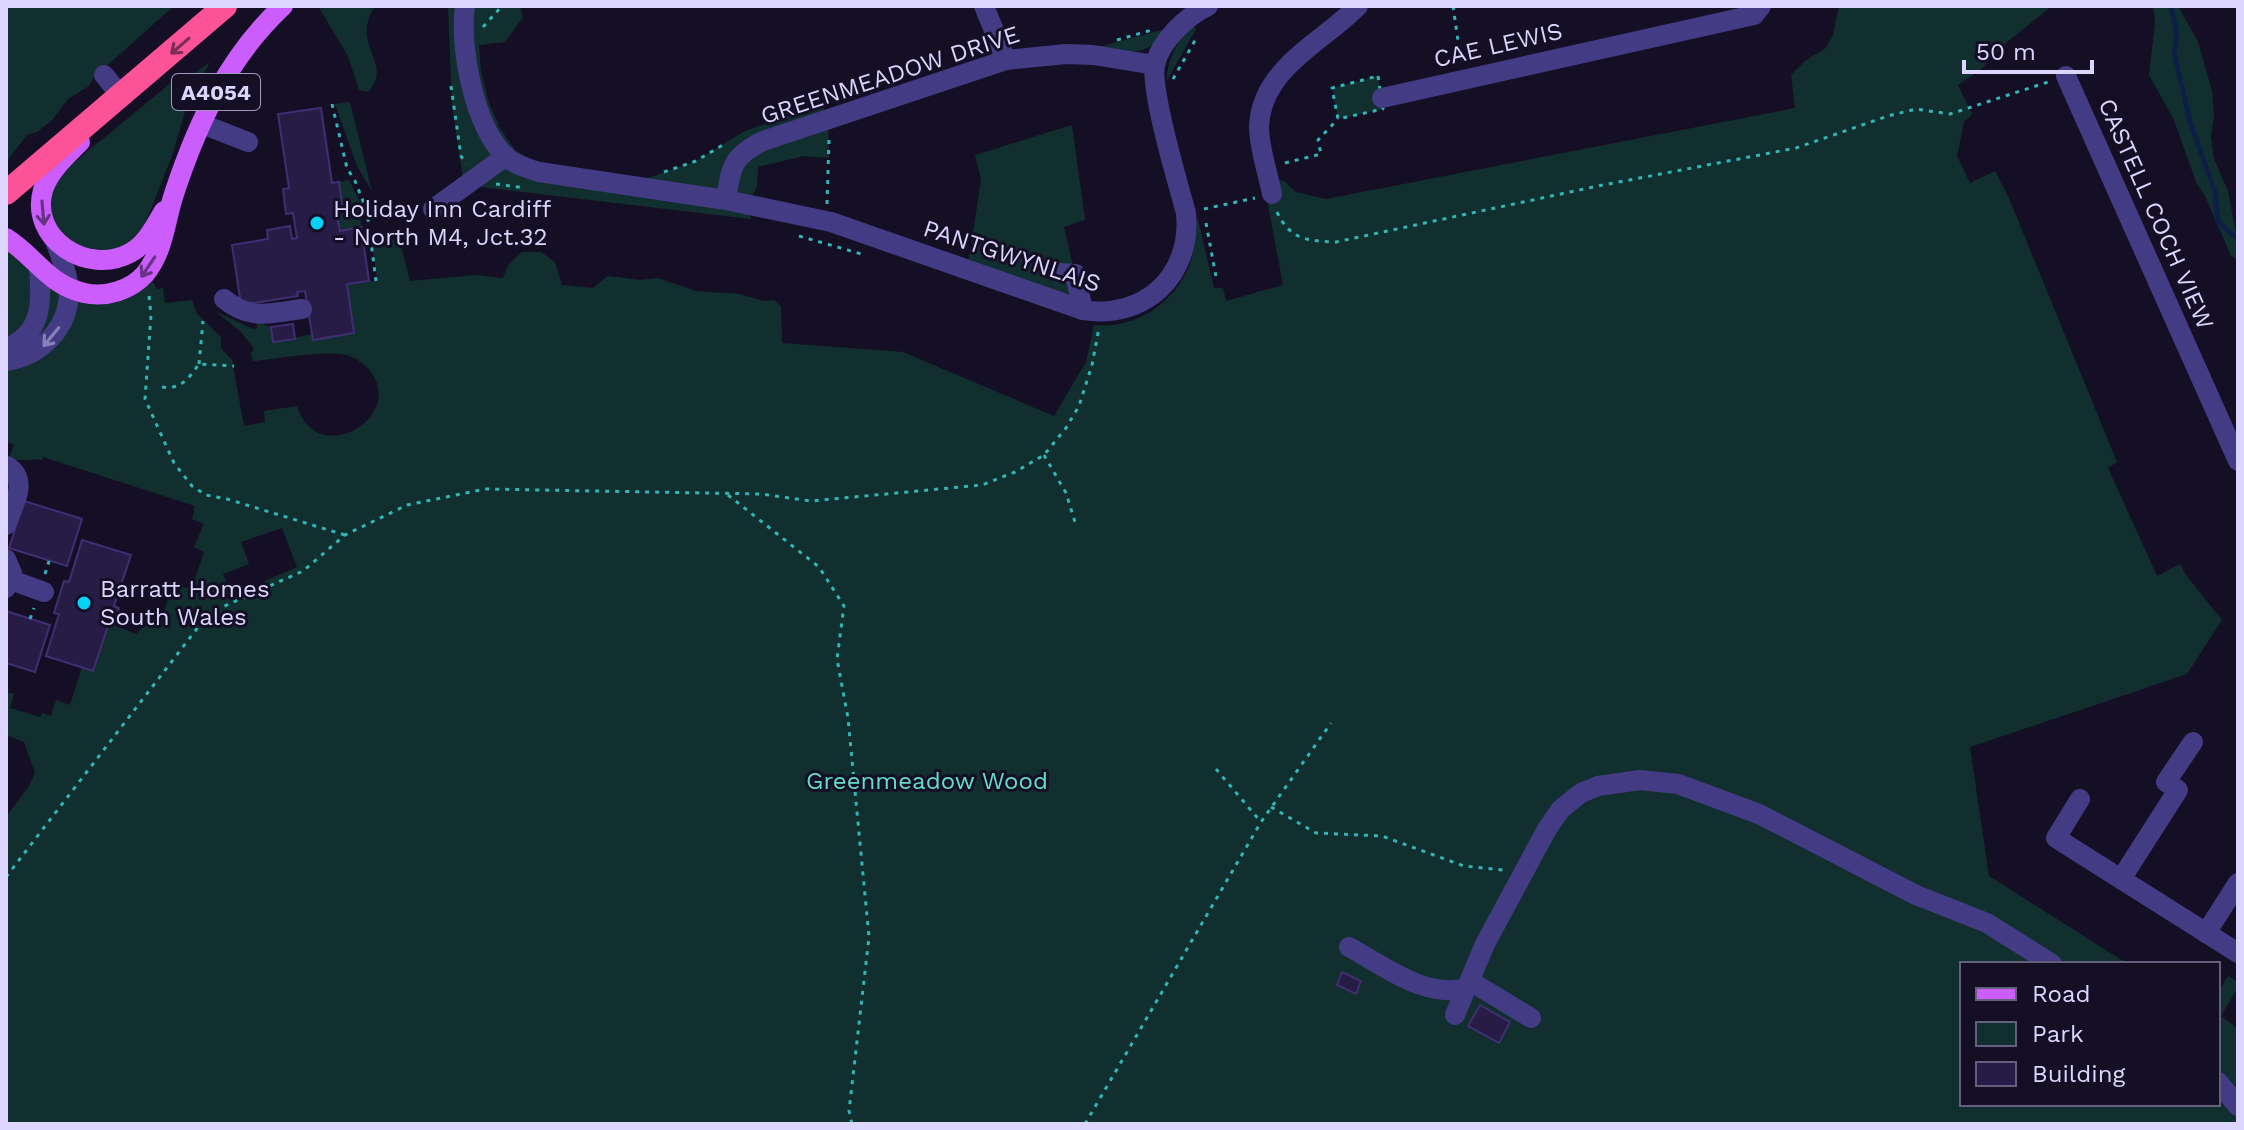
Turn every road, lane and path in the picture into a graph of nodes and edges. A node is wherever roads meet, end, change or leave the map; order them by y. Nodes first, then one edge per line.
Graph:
1 (225, 6) edge
2 (283, 6) edge
3 (465, 6) edge
4 (984, 6) edge
5 (1208, 6) edge
6 (1358, 6) edge
7 (1453, 6) edge
8 (1761, 6) edge
9 (1191, 28) junction
10 (1110, 42) dead end
11 (1006, 60) junction
12 (1155, 65) junction
13 (104, 75) dead end
14 (2066, 76) joint
15 (1463, 78) junction
16 (128, 91) junction
17 (1382, 98) junction
18 (332, 104) dead end
19 (1159, 104) junction
20 (1338, 119) junction
21 (828, 120) junction
22 (202, 124) junction
23 (248, 142) dead end
24 (506, 156) junction
25 (1266, 168) junction
26 (6, 193) edge
27 (174, 194) junction
28 (1272, 194) junction
29 (726, 200) junction
30 (433, 209) dead end
31 (1186, 213) junction
32 (826, 221) junction
33 (1206, 224) dead end
34 (6, 238) edge
35 (55, 241) junction
36 (39, 268) junction
37 (147, 271) junction
38 (1060, 273) dead end
39 (376, 281) dead end
40 (1217, 282) dead end
41 (69, 288) junction
42 (224, 299) dead end
43 (302, 309) dead end
44 (1092, 312) junction
45 (203, 321) dead end
46 (6, 348) edge
47 (6, 361) edge
48 (199, 364) junction
49 (234, 366) dead end
50 (162, 387) dead end
51 (1044, 455) junction
52 (2238, 461) edge
53 (7, 466) edge
54 (726, 494) junction
55 (1075, 522) dead end
56 (6, 525) edge
57 (345, 535) junction
58 (6, 559) edge
59 (8, 584) edge
60 (44, 592) dead end
61 (1331, 723) dead end
62 (2193, 742) dead end
63 (1216, 769) dead end
64 (2080, 799) dead end
65 (1271, 807) junction
66 (1261, 822) junction
67 (1523, 872) junction
68 (6, 877) edge
69 (2121, 879) junction
70 (2238, 883) edge
71 (2206, 933) junction
72 (1349, 947) dead end
73 (2238, 953) edge
74 (2049, 962) edge
75 (1468, 984) junction
76 (1455, 1015) dead end
77 (1531, 1018) dead end
78 (2220, 1084) edge
79 (2238, 1106) edge
80 (852, 1124) edge
81 (1085, 1124) edge

1 -> 16 highway
2 - 22 main road, A4054
3 - 24 street
4 - 11 street
5 - 9 street
6 - 25 street
7 - 15 path
8 - 15 street, CAE LEWIS
9 - 10 path
9 - 12 street
9 - 19 path
11 - 12 street, GREENMEADOW DRIVE
11 - 21 street, GREENMEADOW DRIVE
12 - 19 street, PANTGWYNLAIS
13 - 16 street
14 - 28 path
14 - 52 street, CASTELL COCH VIEW
15 - 17 street, CAE LEWIS
16 - 26 highway
16 -> 35 main road
17 - 20 path
17 - 20 path
18 - 39 path
19 - 31 street, PANTGWYNLAIS
20 - 25 path
21 - 29 street, GREENMEADOW DRIVE
21 - 32 path
22 - 23 street
22 - 27 main road, A4054
24 - 29 street
24 - 30 street
25 - 28 street
27 - 35 main road, A4054
27 -> 37 main road, A4054
28 - 31 path
29 - 32 street, PANTGWYNLAIS
31 - 44 street, PANTGWYNLAIS
32 - 44 street, PANTGWYNLAIS
33 - 40 path
34 - 36 main road
35 - 41 street
36 - 41 main road
36 - 46 street
37 - 41 main road
37 - 57 path
38 - 44 street
41 -> 47 street
42 - 43 street
44 - 51 path
45 - 48 path
48 - 49 path
48 - 50 path
51 - 54 path
51 - 55 path
53 - 56 street
54 - 57 path
54 - 80 path
57 - 68 path
58 - 59 street
59 - 60 street
61 - 65 path
62 - 69 street
63 - 66 path
64 - 69 street
65 - 66 path
65 - 67 path
66 - 81 path
67 - 74 street
67 - 75 street
69 - 71 street
70 - 71 street
71 - 73 street
72 - 75 street
75 - 76 street
75 - 77 street
78 - 79 street

